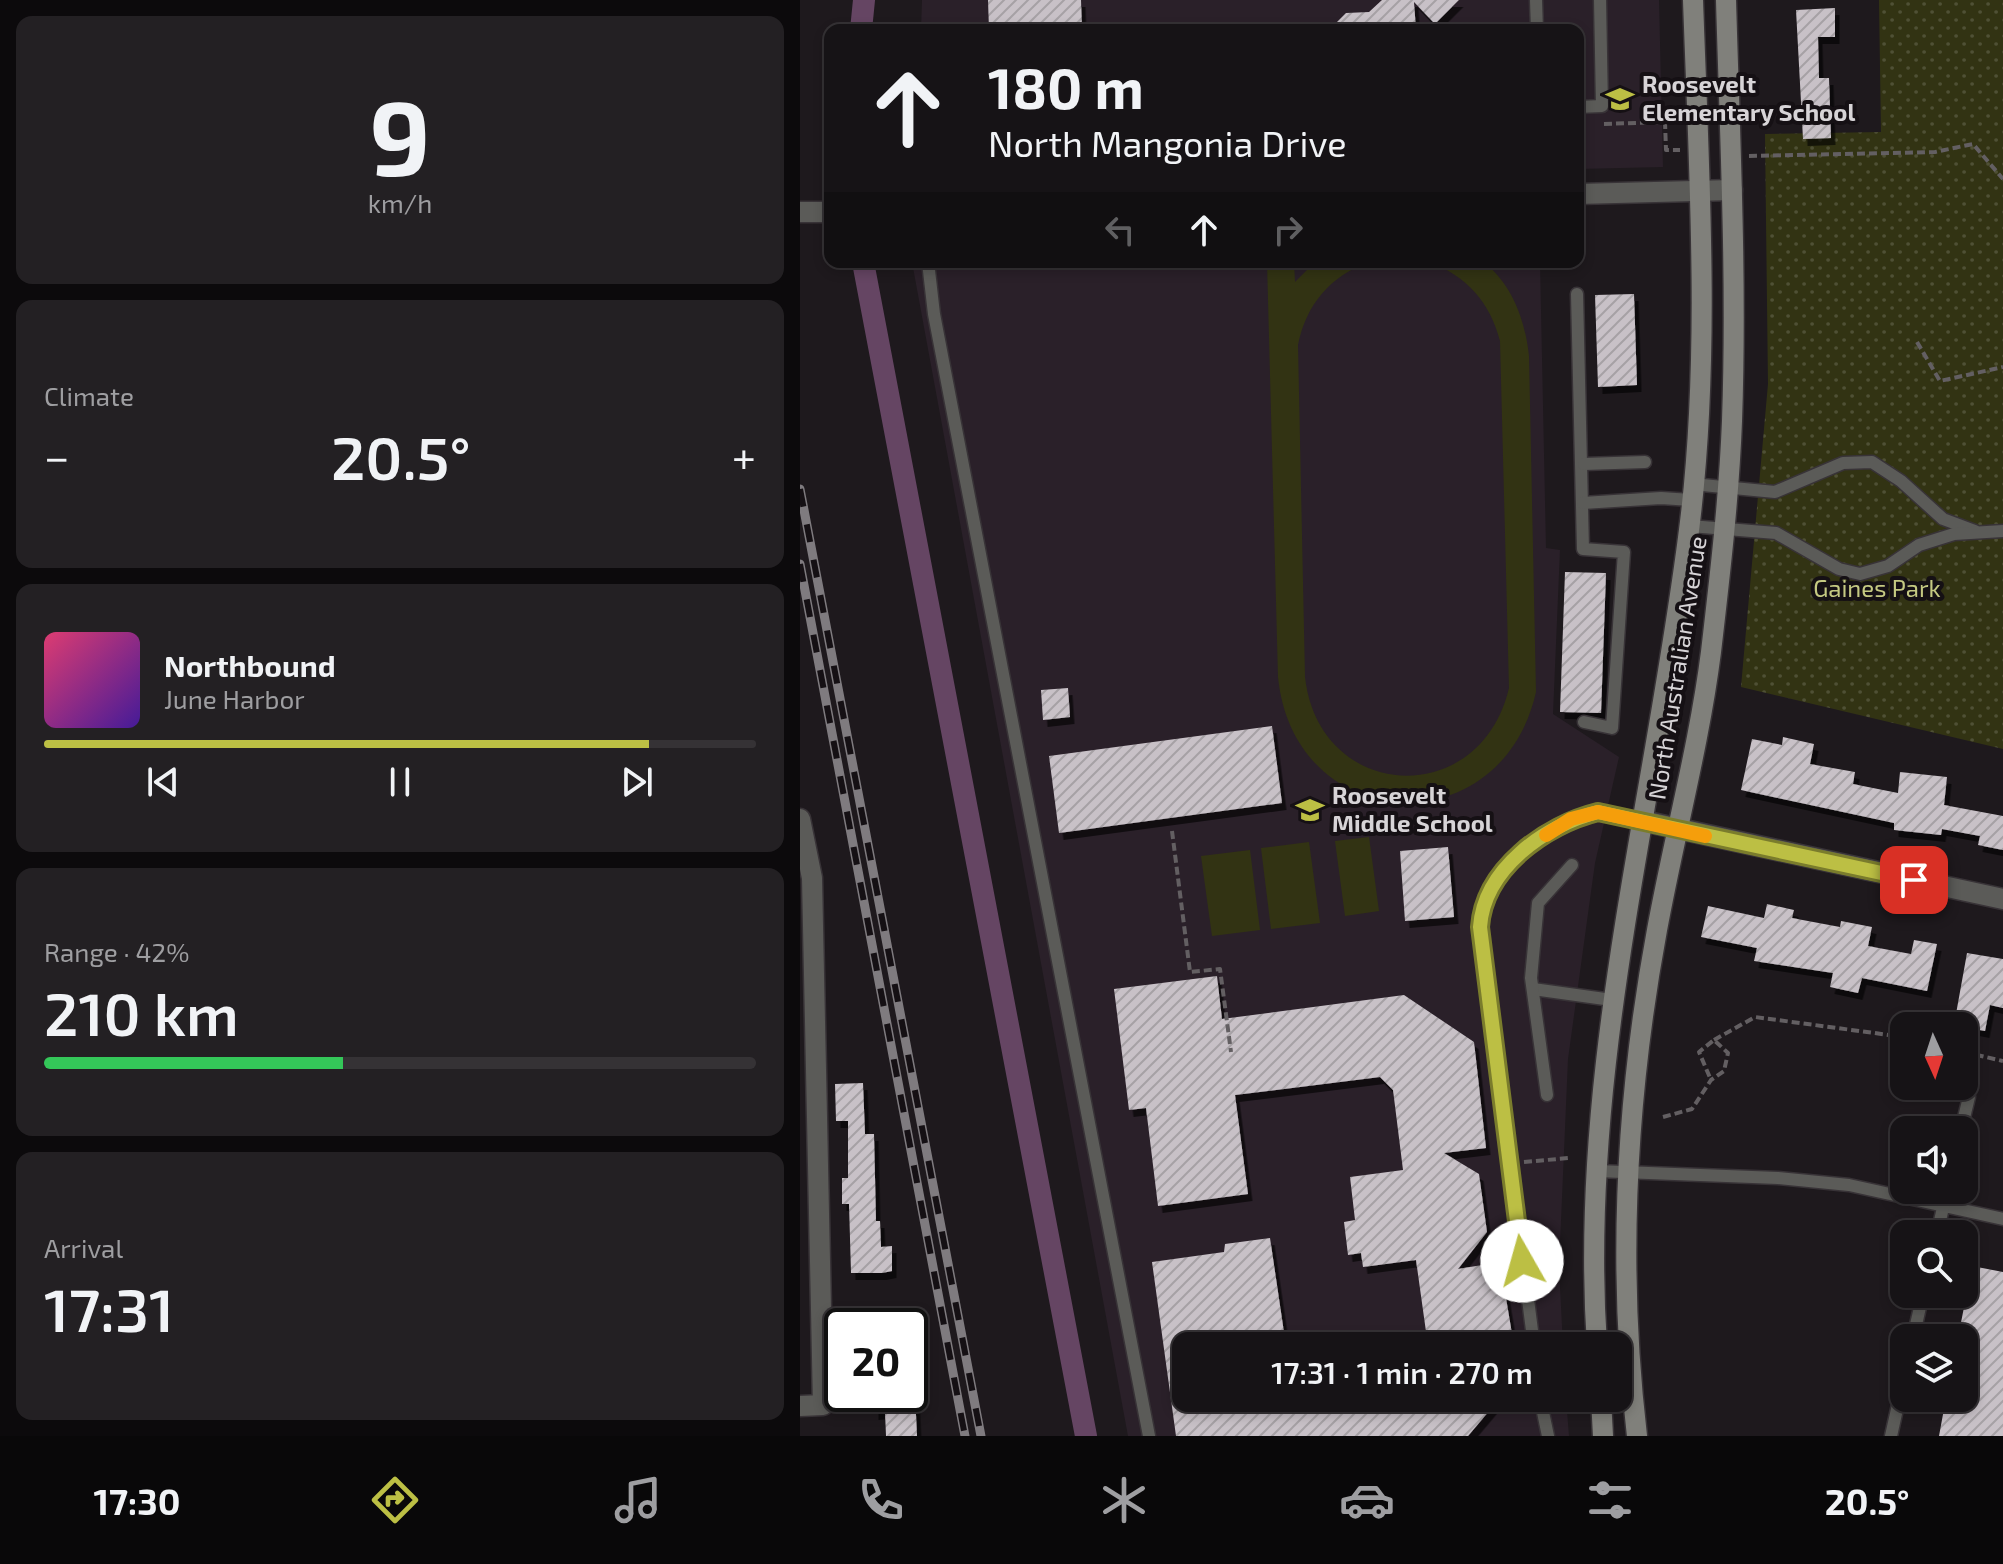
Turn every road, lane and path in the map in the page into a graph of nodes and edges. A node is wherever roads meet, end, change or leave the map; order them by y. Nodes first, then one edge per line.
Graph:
1 (1536, 0) edge
2 (1600, 0) edge
3 (1693, 0) edge
4 (1726, 0) edge
5 (1537, 24) edge
6 (1584, 107) edge
7 (1593, 124) dead end
8 (1681, 150) dead end
9 (1731, 155) junction
10 (2003, 179) edge
11 (1732, 190) junction
12 (1700, 191) junction
13 (1584, 194) edge
14 (800, 212) edge
15 (824, 212) edge
16 (929, 268) edge
17 (1577, 294) dead end
18 (1917, 342) dead end
19 (2003, 367) edge
20 (1645, 462) dead end
21 (1584, 464) junction
22 (1728, 486) junction
23 (1692, 492) junction
24 (1583, 503) junction
25 (1690, 526) junction
26 (1725, 529) junction
27 (2003, 531) edge
28 (1978, 532) junction
29 (1584, 722) dead end
30 (800, 819) edge
31 (1643, 821) junction
32 (1678, 830) junction
33 (1172, 831) dead end
34 (1572, 865) dead end
35 (2003, 899) edge
36 (808, 962) edge
37 (1533, 989) junction
38 (1612, 1000) junction
39 (1890, 1035) edge
40 (1714, 1040) junction
41 (1231, 1052) dead end
42 (1978, 1055) edge
43 (2003, 1061) edge
44 (1711, 1080) junction
45 (1547, 1095) dead end
46 (1663, 1117) dead end
47 (1569, 1158) dead end
48 (1522, 1162) dead end
49 (1597, 1171) junction
50 (1628, 1172) junction
51 (808, 1183) edge
52 (1943, 1205) junction
53 (2003, 1219) edge
54 (1940, 1220) edge
55 (1532, 1332) edge
56 (1597, 1332) edge
57 (800, 1406) edge
58 (1543, 1412) edge
59 (1602, 1412) edge
60 (1896, 1412) edge
61 (1149, 1436) edge
62 (1548, 1436) edge
63 (1603, 1436) edge
64 (1637, 1436) edge
65 (1891, 1436) edge

1 - 5 lane
2 - 6 lane
3 - 12 main road, North Australian Avenue
4 - 9 main road, North Australian Avenue
7 - 8 path
9 - 10 path
9 - 11 main road, North Australian Avenue
11 - 12 street
11 - 22 main road, North Australian Avenue
12 - 13 street
12 - 23 main road, North Australian Avenue
14 - 15 street
16 - 61 lane
17 - 21 lane
18 - 19 path
20 - 21 lane
21 - 24 lane
22 - 23 lane
22 - 26 main road, North Australian Avenue
22 - 28 lane
23 - 24 lane
23 - 25 main road, North Australian Avenue
24 - 29 lane
25 - 26 lane
25 - 31 main road, North Australian Avenue
26 - 28 lane
26 - 32 main road, North Australian Avenue
27 - 28 lane
30 - 36 street
31 - 32 street
31 - 38 main road, North Australian Avenue
31 - 55 lane
32 - 35 street
32 - 50 main road, North Australian Avenue
33 - 41 path
34 - 37 lane
36 - 51 street
37 - 38 lane
37 - 45 lane
38 - 49 main road, North Australian Avenue
39 - 40 path
40 - 44 path
40 - 44 path
42 - 43 path
44 - 46 path
47 - 48 path
49 - 50 lane
49 - 56 main road, North Australian Avenue
50 - 52 lane
50 - 64 main road, North Australian Avenue
51 - 57 street
52 - 53 lane
52 - 54 lane
58 - 62 lane
59 - 63 main road
60 - 65 lane

